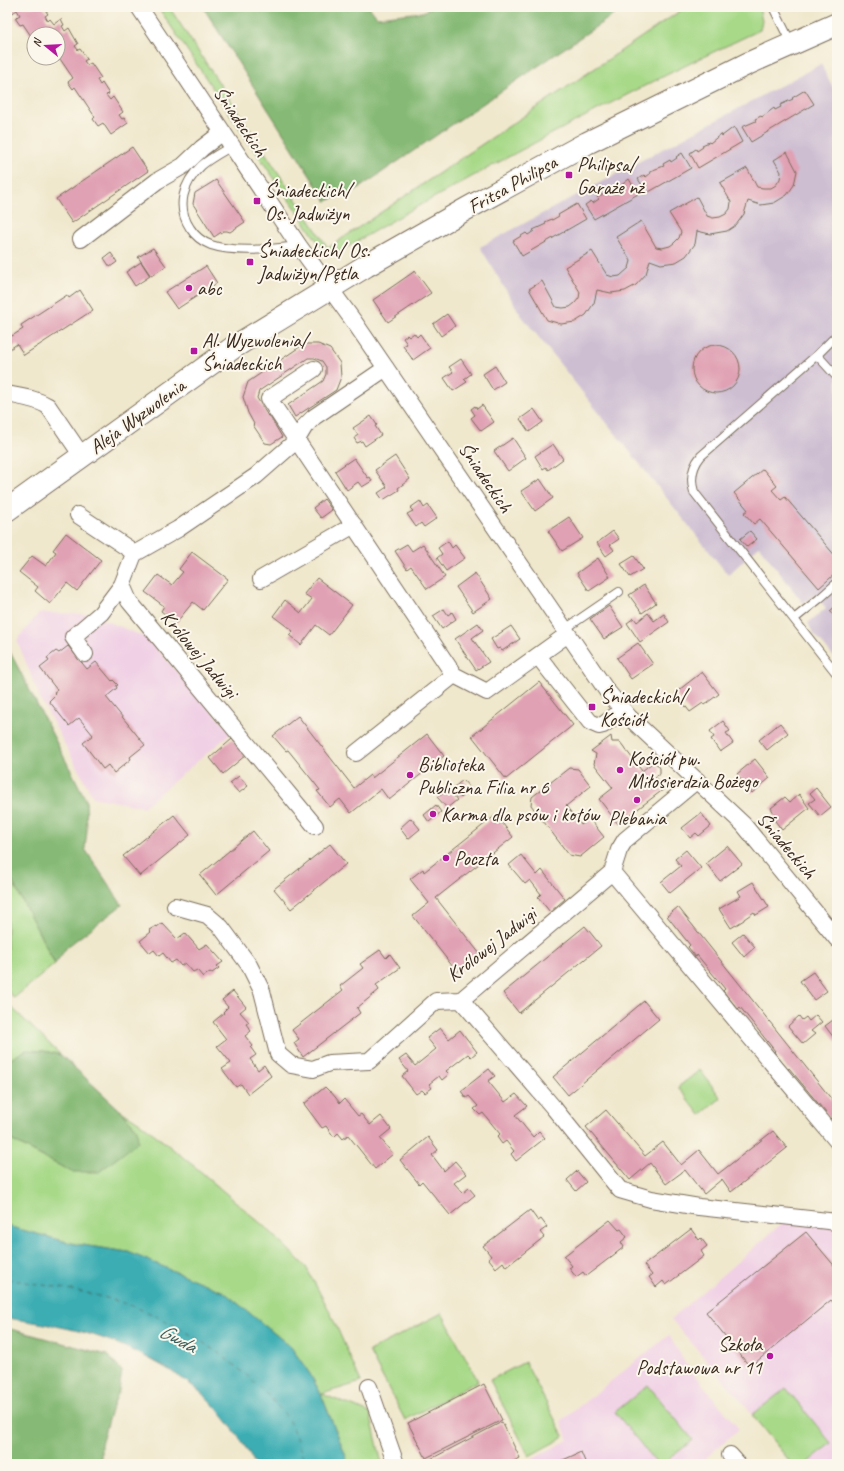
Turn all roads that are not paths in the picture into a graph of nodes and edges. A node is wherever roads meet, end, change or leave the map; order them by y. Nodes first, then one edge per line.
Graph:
1 (139, 7) edge
2 (774, 7) edge
3 (834, 24) edge
4 (791, 44) junction
5 (223, 132) junction
6 (232, 146) junction
7 (81, 239) dead end
8 (299, 246) junction
9 (330, 288) junction
10 (837, 335) edge
11 (817, 355) junction
12 (314, 368) dead end
13 (386, 368) junction
14 (837, 377) edge
15 (7, 394) edge
16 (296, 441) junction
17 (82, 456) junction
18 (7, 510) edge
19 (78, 515) dead end
20 (354, 525) junction
21 (134, 554) junction
22 (261, 578) dead end
23 (837, 583) edge
24 (122, 585) junction
25 (619, 592) dead end
26 (794, 619) junction
27 (566, 632) junction
28 (85, 654) dead end
29 (538, 656) junction
30 (837, 674) edge
31 (454, 676) junction
32 (623, 710) junction
33 (356, 753) dead end
34 (697, 780) junction
35 (315, 826) dead end
36 (612, 872) junction
37 (176, 906) dead end
38 (837, 939) edge
39 (461, 1000) junction
40 (837, 1141) edge
41 (837, 1222) edge
42 (370, 1387) dead end
43 (396, 1464) edge

1 - 5 street, Śniadeckich
2 - 4 lane
3 - 4 street, Fritsa Philipsa
4 - 9 street, Fritsa Philipsa
5 - 6 street, Śniadeckich
5 - 7 street
6 - 8 street, Śniadeckich
6 - 8 lane
8 - 9 street, Śniadeckich
9 - 13 street, Śniadeckich
9 - 17 street, Aleja Wyzwolenia
10 - 11 lane
11 - 14 lane
11 - 26 lane
12 - 16 street
13 - 16 street
13 - 27 street, Śniadeckich
15 - 17 street
16 - 20 street
16 - 21 street
17 - 18 street, Aleja Wyzwolenia
19 - 21 street
20 - 22 street
20 - 31 street
21 - 24 street
23 - 26 lane
24 - 28 street
24 - 35 street, Królowej Jadwigi
25 - 27 lane
26 - 30 lane
27 - 29 street
27 - 32 street, Śniadeckich
29 - 31 street
29 - 32 street
31 - 33 street
32 - 34 street, Śniadeckich
34 - 36 street
34 - 38 street, Śniadeckich
36 - 39 street, Królowej Jadwigi
36 - 40 street
37 - 39 street, Królowej Jadwigi
39 - 41 street
42 - 43 street

